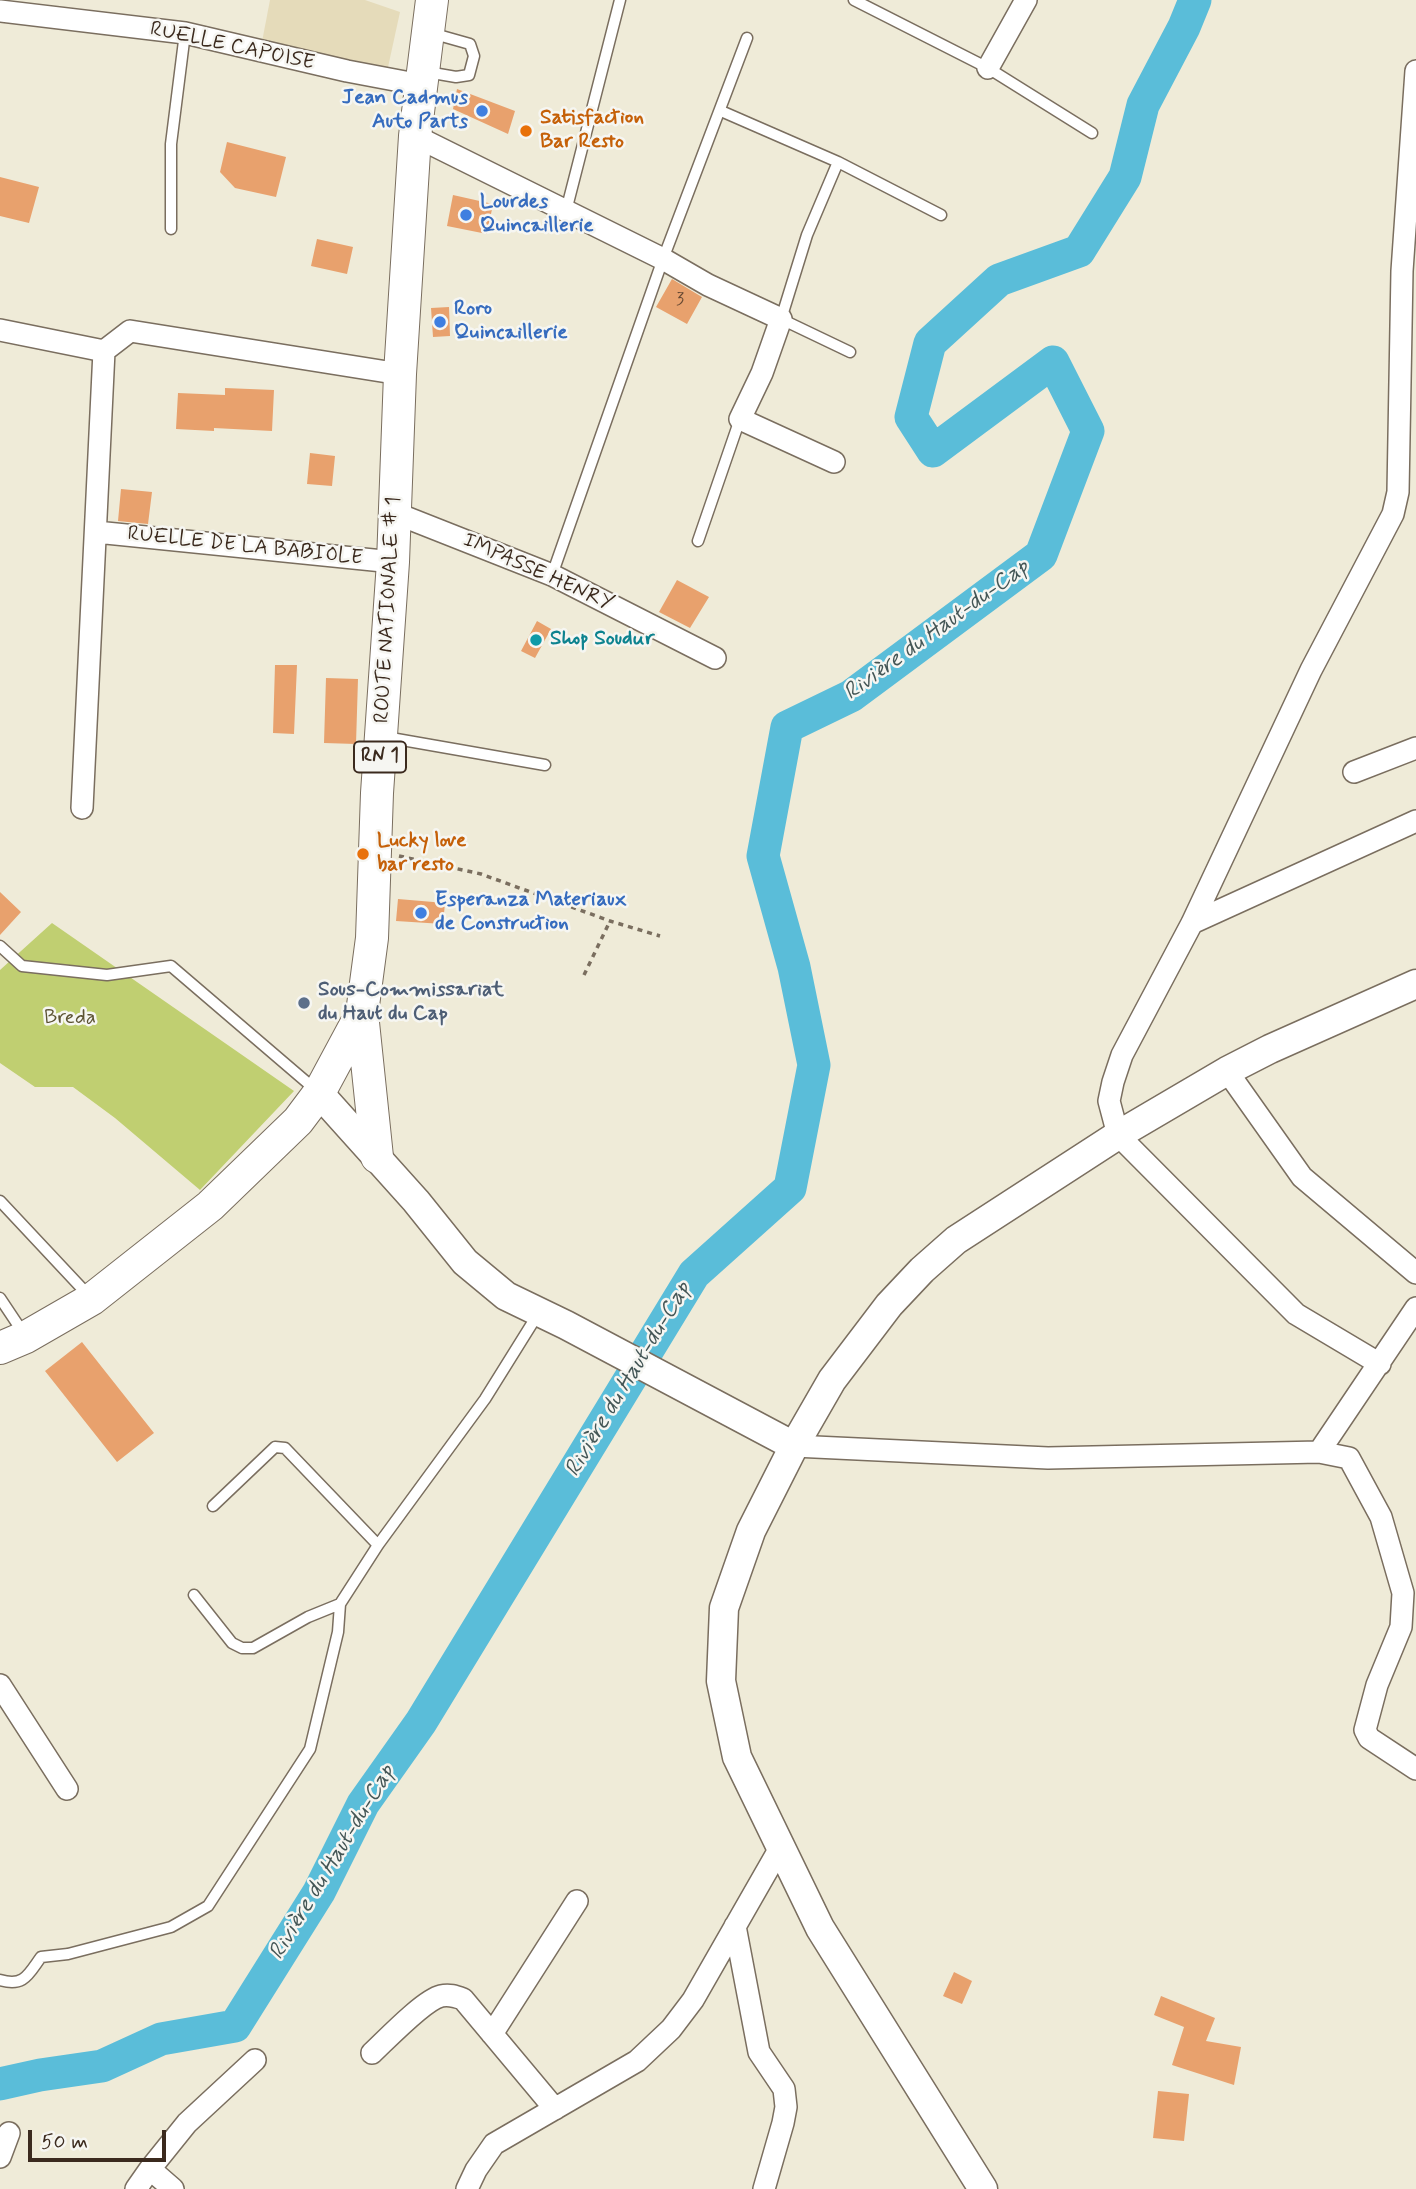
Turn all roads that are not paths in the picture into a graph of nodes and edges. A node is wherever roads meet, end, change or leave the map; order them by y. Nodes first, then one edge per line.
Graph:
1 (432, 0) edge
2 (620, 0) edge
3 (855, 0) edge
4 (1026, 0) edge
5 (0, 11) edge
6 (429, 32) junction
7 (185, 33) junction
8 (747, 38) dead end
9 (988, 68) junction
10 (1416, 71) edge
11 (422, 78) junction
12 (721, 111) junction
13 (1092, 133) dead end
14 (415, 136) junction
15 (838, 162) junction
16 (566, 211) junction
17 (941, 215) dead end
18 (171, 229) dead end
19 (663, 259) junction
20 (781, 319) junction
21 (0, 330) edge
22 (1408, 332) edge
23 (104, 351) junction
24 (850, 352) dead end
25 (400, 374) junction
26 (740, 419) junction
27 (834, 462) dead end
28 (395, 513) junction
29 (96, 533) junction
30 (698, 541) dead end
31 (393, 562) junction
32 (552, 575) junction
33 (715, 657) dead end
34 (382, 737) junction
35 (1416, 748) edge
36 (545, 765) dead end
37 (1354, 772) dead end
38 (82, 808) dead end
39 (1416, 821) edge
40 (1192, 923) junction
41 (0, 946) edge
42 (1416, 984) edge
43 (362, 1013) junction
44 (1227, 1071) junction
45 (319, 1093) junction
46 (1118, 1135) junction
47 (377, 1157) junction
48 (0, 1201) edge
49 (1416, 1273) edge
50 (0, 1298) edge
51 (92, 1299) junction
52 (1416, 1308) edge
53 (539, 1312) junction
54 (13, 1342) edge
55 (1380, 1364) junction
56 (794, 1447) junction
57 (1320, 1452) junction
58 (213, 1506) dead end
59 (378, 1545) junction
60 (1409, 1590) edge
61 (194, 1595) dead end
62 (340, 1604) junction
63 (0, 1685) edge
64 (1416, 1769) edge
65 (68, 1789) dead end
66 (779, 1848) junction
67 (577, 1901) dead end
68 (736, 1926) junction
69 (0, 1980) edge
70 (492, 2034) junction
71 (372, 2053) dead end
72 (255, 2060) dead end
73 (555, 2109) junction
74 (9, 2133) dead end
75 (0, 2157) edge
76 (150, 2169) junction
77 (136, 2189) edge
78 (173, 2189) edge
79 (467, 2189) edge
80 (764, 2189) edge
81 (983, 2189) edge

1 - 6 main road, ROUTE NATIONALE # 1 / RN 1
2 - 16 lane
3 - 9 lane
4 - 9 street
5 - 7 street, RUELLE CAPOISE
6 - 11 main road, ROUTE NATIONALE # 1 / RN 1
6 - 11 lane
7 - 11 street, RUELLE CAPOISE
7 - 18 lane
8 - 12 lane
9 - 13 lane
10 - 22 street
11 - 14 main road, ROUTE NATIONALE # 1 / RN 1
12 - 15 lane
12 - 19 lane
14 - 16 street
14 - 25 main road, ROUTE NATIONALE # 1 / RN 1
15 - 17 lane
15 - 20 lane
16 - 19 street
19 - 20 street
19 - 32 lane
20 - 24 lane
20 - 26 street
21 - 23 street
22 - 40 street
23 - 25 street
23 - 29 street
25 - 28 main road, ROUTE NATIONALE # 1 / RN 1
26 - 27 street
26 - 30 lane
28 - 31 main road, ROUTE NATIONALE # 1 / RN 1
28 - 32 street, IMPASSE HENRY
29 - 31 street, RUELLE DE LA BABIOLE
29 - 38 street
31 - 34 main road, ROUTE NATIONALE # 1 / RN 1
32 - 33 street, IMPASSE HENRY
34 - 36 lane
34 - 43 main road, ROUTE NATIONALE # 1 / RN 1
35 - 37 street
39 - 40 street
40 - 46 street
41 - 45 lane
42 - 44 main road
43 - 45 main road, ROUTE NATIONALE # 1 / RN 1
43 - 47 main road
44 - 46 main road
44 - 49 street
45 - 47 main road
45 - 51 main road, ROUTE NATIONALE # 1 / RN 1
46 - 55 street
46 - 56 main road
47 - 53 main road
48 - 51 lane
50 - 54 lane
51 - 54 main road, ROUTE NATIONALE # 1 / RN 1
52 - 55 street
53 - 56 main road
53 - 59 lane
55 - 57 street
56 - 57 street
56 - 66 main road
57 - 60 street
58 - 59 lane
59 - 62 lane
60 - 64 street
61 - 62 lane
62 - 69 lane
63 - 65 street
66 - 68 street
66 - 81 main road
67 - 70 street
68 - 73 street
68 - 80 street
70 - 71 street
70 - 73 street
72 - 76 street
73 - 79 street
74 - 75 street
76 - 77 street
76 - 78 street

